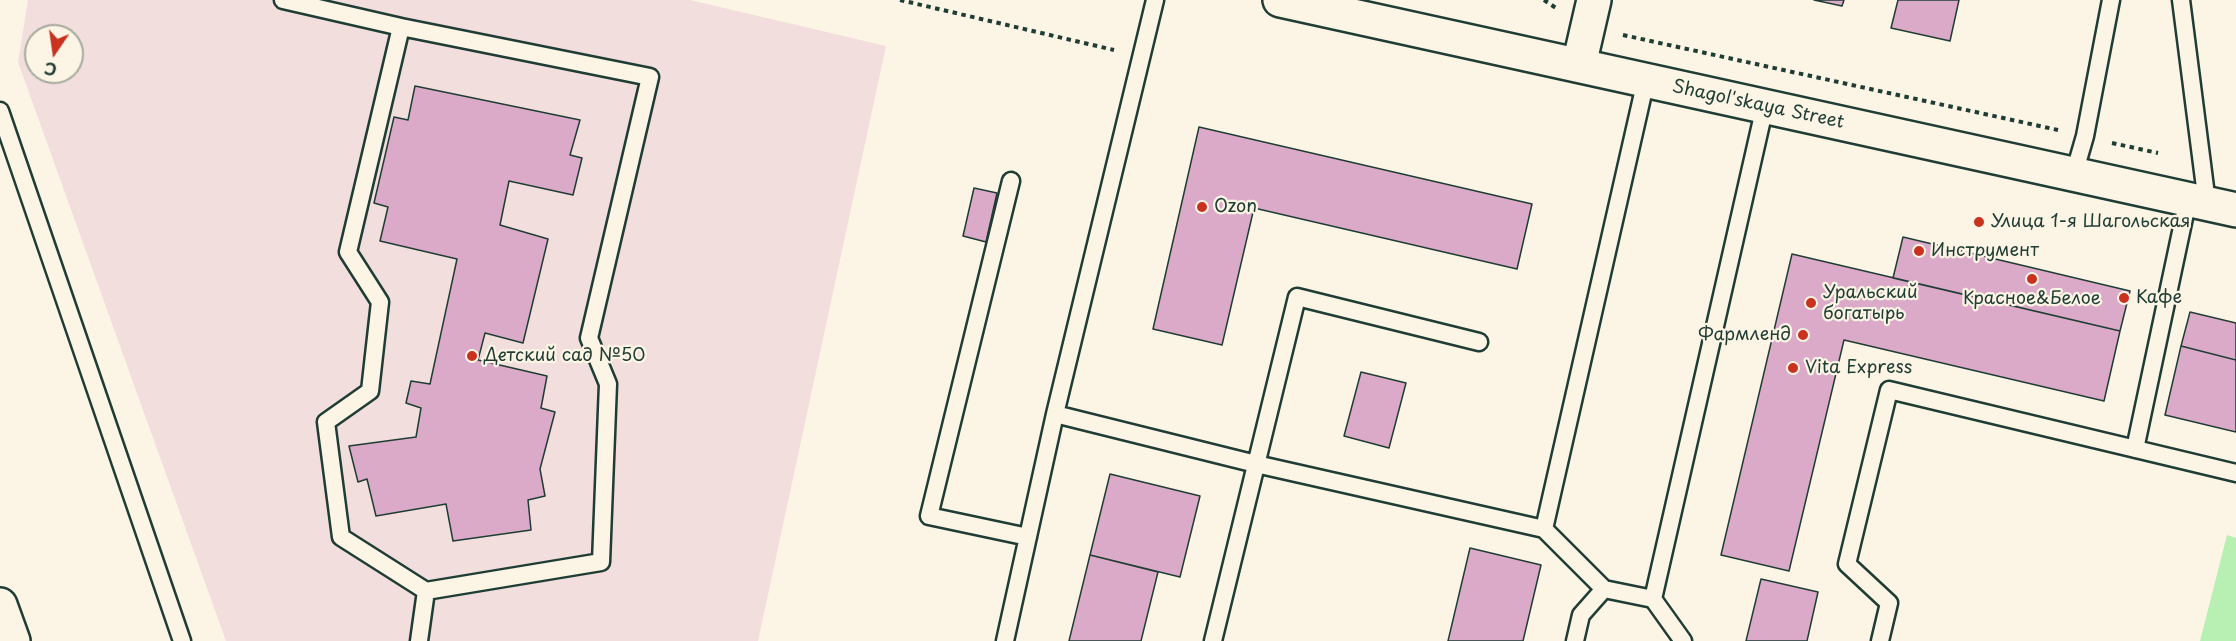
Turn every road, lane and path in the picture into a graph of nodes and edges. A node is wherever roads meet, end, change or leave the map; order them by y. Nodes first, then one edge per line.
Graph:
1 (283, 0) edge
2 (900, 0) edge
3 (1155, 0) edge
4 (1281, 0) edge
5 (1544, 0) edge
6 (2111, 0) edge
7 (2181, 0) edge
8 (1591, 14) edge
9 (401, 27) junction
10 (1141, 56) junction
11 (1579, 65) junction
12 (1646, 80) junction
13 (1765, 106) junction
14 (0, 111) edge
15 (2085, 136) junction
16 (2200, 163) junction
17 (2074, 174) junction
18 (1011, 181) dead end
19 (2210, 204) edge
20 (1479, 342) dead end
21 (1055, 414) junction
22 (2135, 449) junction
23 (1256, 464) junction
24 (2236, 473) edge
25 (1544, 529) junction
26 (1028, 537) junction
27 (1604, 590) junction
28 (426, 591) junction
29 (1653, 599) junction
30 (0, 605) edge
31 (13, 641) edge
32 (182, 641) edge
33 (419, 641) edge
34 (1005, 641) edge
35 (1213, 641) edge
36 (1575, 641) edge
37 (1683, 641) edge
38 (1880, 641) edge

1 - 9 lane
2 - 10 path
3 - 10 lane
4 - 11 main road, Shagol'skaya Street
5 - 8 path
6 - 15 lane
7 - 16 lane
8 - 11 main road
8 - 15 path
9 - 28 lane
9 - 28 lane
10 - 21 lane
11 - 12 main road, Shagol'skaya Street
12 - 13 main road, Shagol'skaya Street
12 - 25 lane
13 - 17 main road, Shagol'skaya Street
13 - 29 lane
14 - 32 lane
15 - 16 path
15 - 17 lane
16 - 19 lane
17 - 19 main road, Shagol'skaya Street
18 - 26 lane
19 - 22 lane
20 - 23 lane
21 - 23 lane
21 - 26 lane
22 - 24 lane
22 - 38 lane
23 - 25 lane
23 - 35 lane
25 - 27 lane
26 - 34 lane
27 - 29 lane
27 - 36 lane
28 - 33 lane
29 - 37 lane
30 - 31 main road

